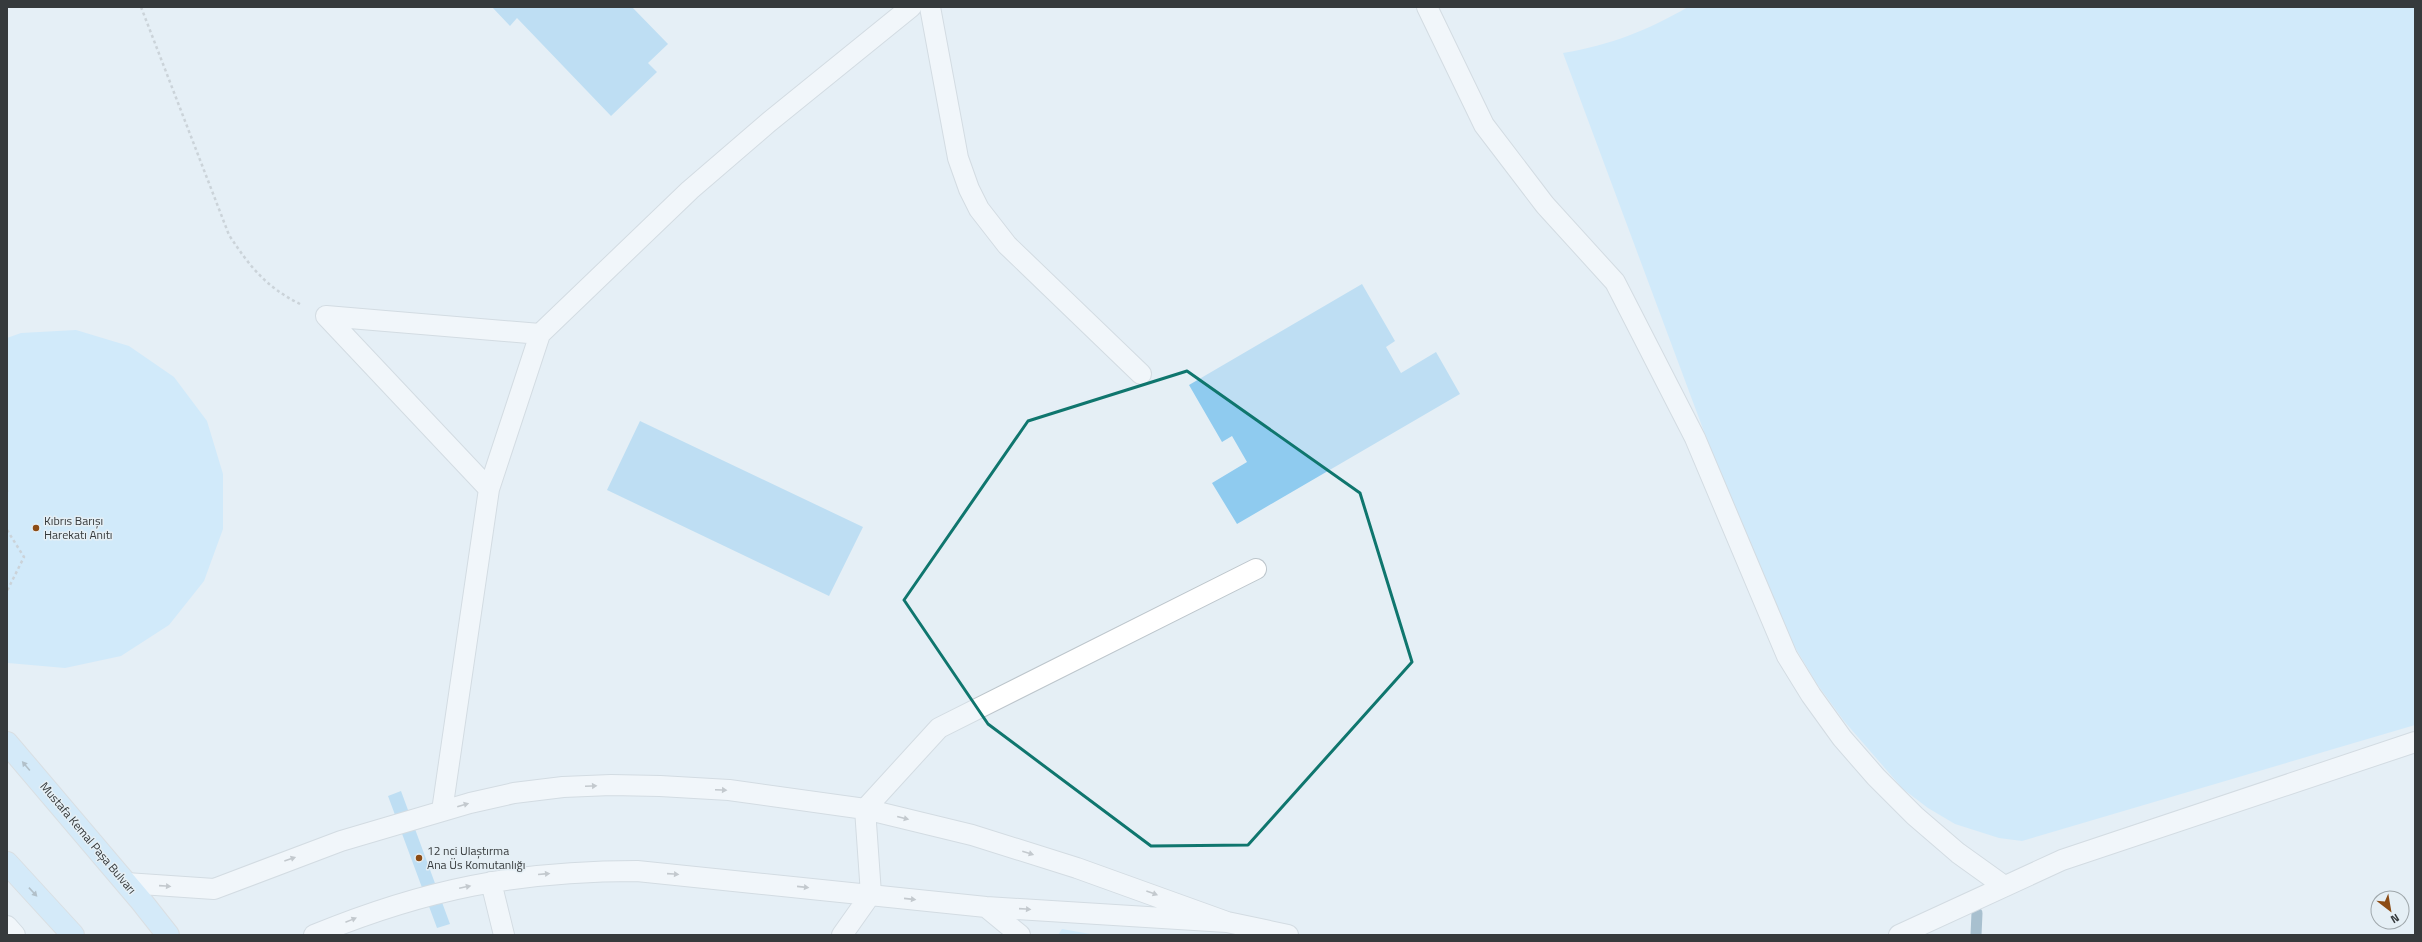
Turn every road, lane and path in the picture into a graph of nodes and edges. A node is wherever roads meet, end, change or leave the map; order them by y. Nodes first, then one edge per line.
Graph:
1 (141, 7) edge
2 (911, 7) edge
3 (930, 7) edge
4 (1428, 7) edge
5 (326, 316) junction
6 (540, 334) junction
7 (1141, 374) dead end
8 (489, 489) junction
9 (7, 530) edge
10 (1256, 569) dead end
11 (7, 591) edge
12 (2415, 742) edge
13 (7, 743) edge
14 (865, 809) junction
15 (442, 811) junction
16 (7, 863) edge
17 (491, 882) junction
18 (126, 883) junction
19 (2004, 886) junction
20 (871, 894) junction
21 (986, 907) junction
22 (1227, 922) junction
23 (7, 926) edge
24 (15, 935) edge
25 (73, 935) edge
26 (168, 935) edge
27 (314, 935) edge
28 (504, 935) edge
29 (842, 935) edge
30 (1020, 935) edge
31 (1288, 935) edge
32 (1899, 935) edge

1 - 5 path
2 - 6 lane
3 - 7 lane
4 - 19 lane
5 - 6 lane
5 - 8 lane
6 - 8 lane
8 - 15 lane
9 - 11 path
10 - 14 lane
12 - 19 lane
18 -> 13 main road, Mustafa Kemal Paşa Bulvarı
15 -> 14 lane
14 - 20 lane
14 -> 22 lane
18 -> 15 lane
16 -> 25 main road
17 -> 20 lane
27 -> 17 lane
17 - 28 lane
18 - 26 main road, Mustafa Kemal Paşa Bulvarı
19 - 32 lane
20 -> 21 lane
20 - 29 lane
21 -> 22 lane
21 - 30 lane
22 - 31 lane
23 - 24 lane

